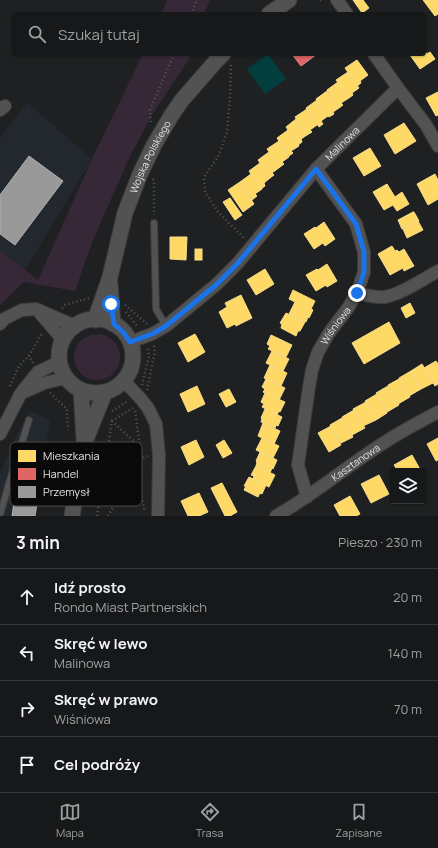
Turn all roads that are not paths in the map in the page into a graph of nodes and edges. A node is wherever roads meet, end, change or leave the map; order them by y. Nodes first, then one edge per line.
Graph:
1 (289, 0) edge
2 (337, 0) edge
3 (272, 12) edge
4 (346, 12) edge
5 (375, 56) edge
6 (225, 59) edge
7 (398, 88) junction
8 (437, 142) edge
9 (316, 169) junction
10 (154, 223) road end
11 (438, 270) edge
12 (110, 277) junction
13 (357, 293) junction
14 (36, 309) junction
15 (95, 320) junction
16 (0, 324) edge
17 (114, 324) junction
18 (75, 326) junction
19 (166, 326) junction
20 (63, 340) junction
21 (130, 342) junction
22 (59, 362) junction
23 (66, 378) junction
24 (124, 381) junction
25 (81, 390) junction
26 (105, 392) junction
27 (21, 393) junction
28 (438, 412) edge
29 (29, 420) dead end
30 (0, 434) edge
31 (22, 442) edge
32 (84, 442) edge
33 (85, 442) edge
34 (10, 480) edge
35 (307, 497) junction
36 (74, 506) edge
37 (0, 515) edge
38 (72, 516) edge
39 (158, 516) edge
40 (276, 516) edge

1 - 3 street
2 - 4 street
5 - 7 street
6 - 12 street, Wojska Polskiego
7 - 8 street
7 - 9 street, Malinowa
9 - 13 street, Wiśniowa
9 - 19 street, Malinowa
10 - 19 lane
11 - 13 street
12 - 15 street, Wojska Polskiego
12 - 17 street, Wojska Polskiego
13 - 35 street, Wiśniowa
14 - 16 street
14 - 18 street
14 - 20 street
15 - 17 street
15 - 18 street
17 - 21 street
18 - 20 street
19 - 21 street, Malinowa
20 - 22 street
21 - 24 street
22 - 23 street
22 - 27 street
23 - 25 street
23 - 27 street
24 - 26 street
24 - 39 street
25 - 26 street
25 - 32 street
26 - 33 street
27 - 30 street
28 - 35 street, Kasztanowa
29 - 31 lane
34 - 37 lane
35 - 40 street, Kasztanowa
36 - 38 street

